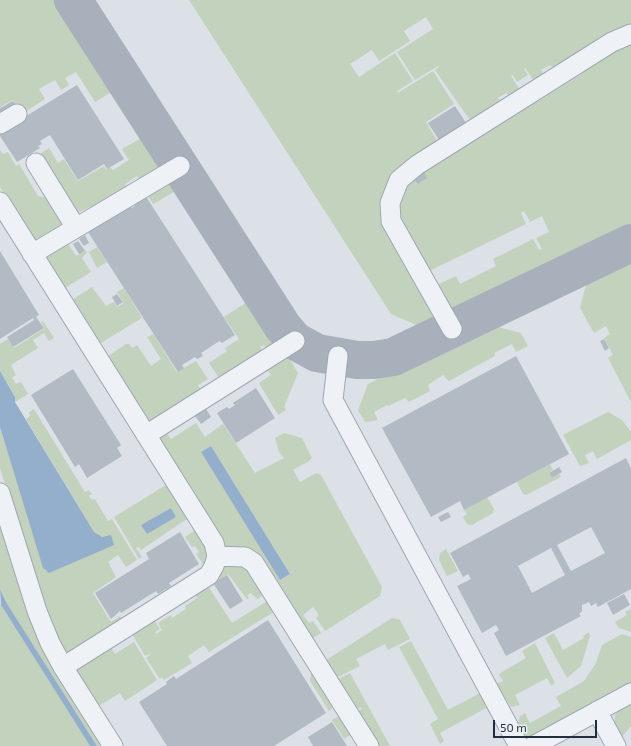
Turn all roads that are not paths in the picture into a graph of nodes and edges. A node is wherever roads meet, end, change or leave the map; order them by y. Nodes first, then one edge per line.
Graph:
1 (631, 34) edge
2 (17, 114) dead end
3 (0, 124) edge
4 (36, 163) dead end
5 (180, 166) dead end
6 (0, 203) edge
7 (76, 228) junction
8 (32, 254) junction
9 (452, 329) dead end
10 (295, 341) dead end
11 (338, 356) dead end
12 (146, 435) junction
13 (0, 493) edge
14 (217, 556) junction
15 (63, 667) junction
16 (631, 693) edge
17 (597, 711) junction
18 (532, 745) edge
19 (113, 746) edge
20 (369, 746) edge
21 (616, 746) edge

1 - 9 street
2 - 3 street
4 - 7 street
5 - 7 street
6 - 8 street
7 - 8 street
8 - 12 street
10 - 12 street
11 - 18 street
12 - 14 street
13 - 15 street
14 - 15 street
14 - 20 street
15 - 19 street
16 - 17 street
17 - 18 street
17 - 21 street

